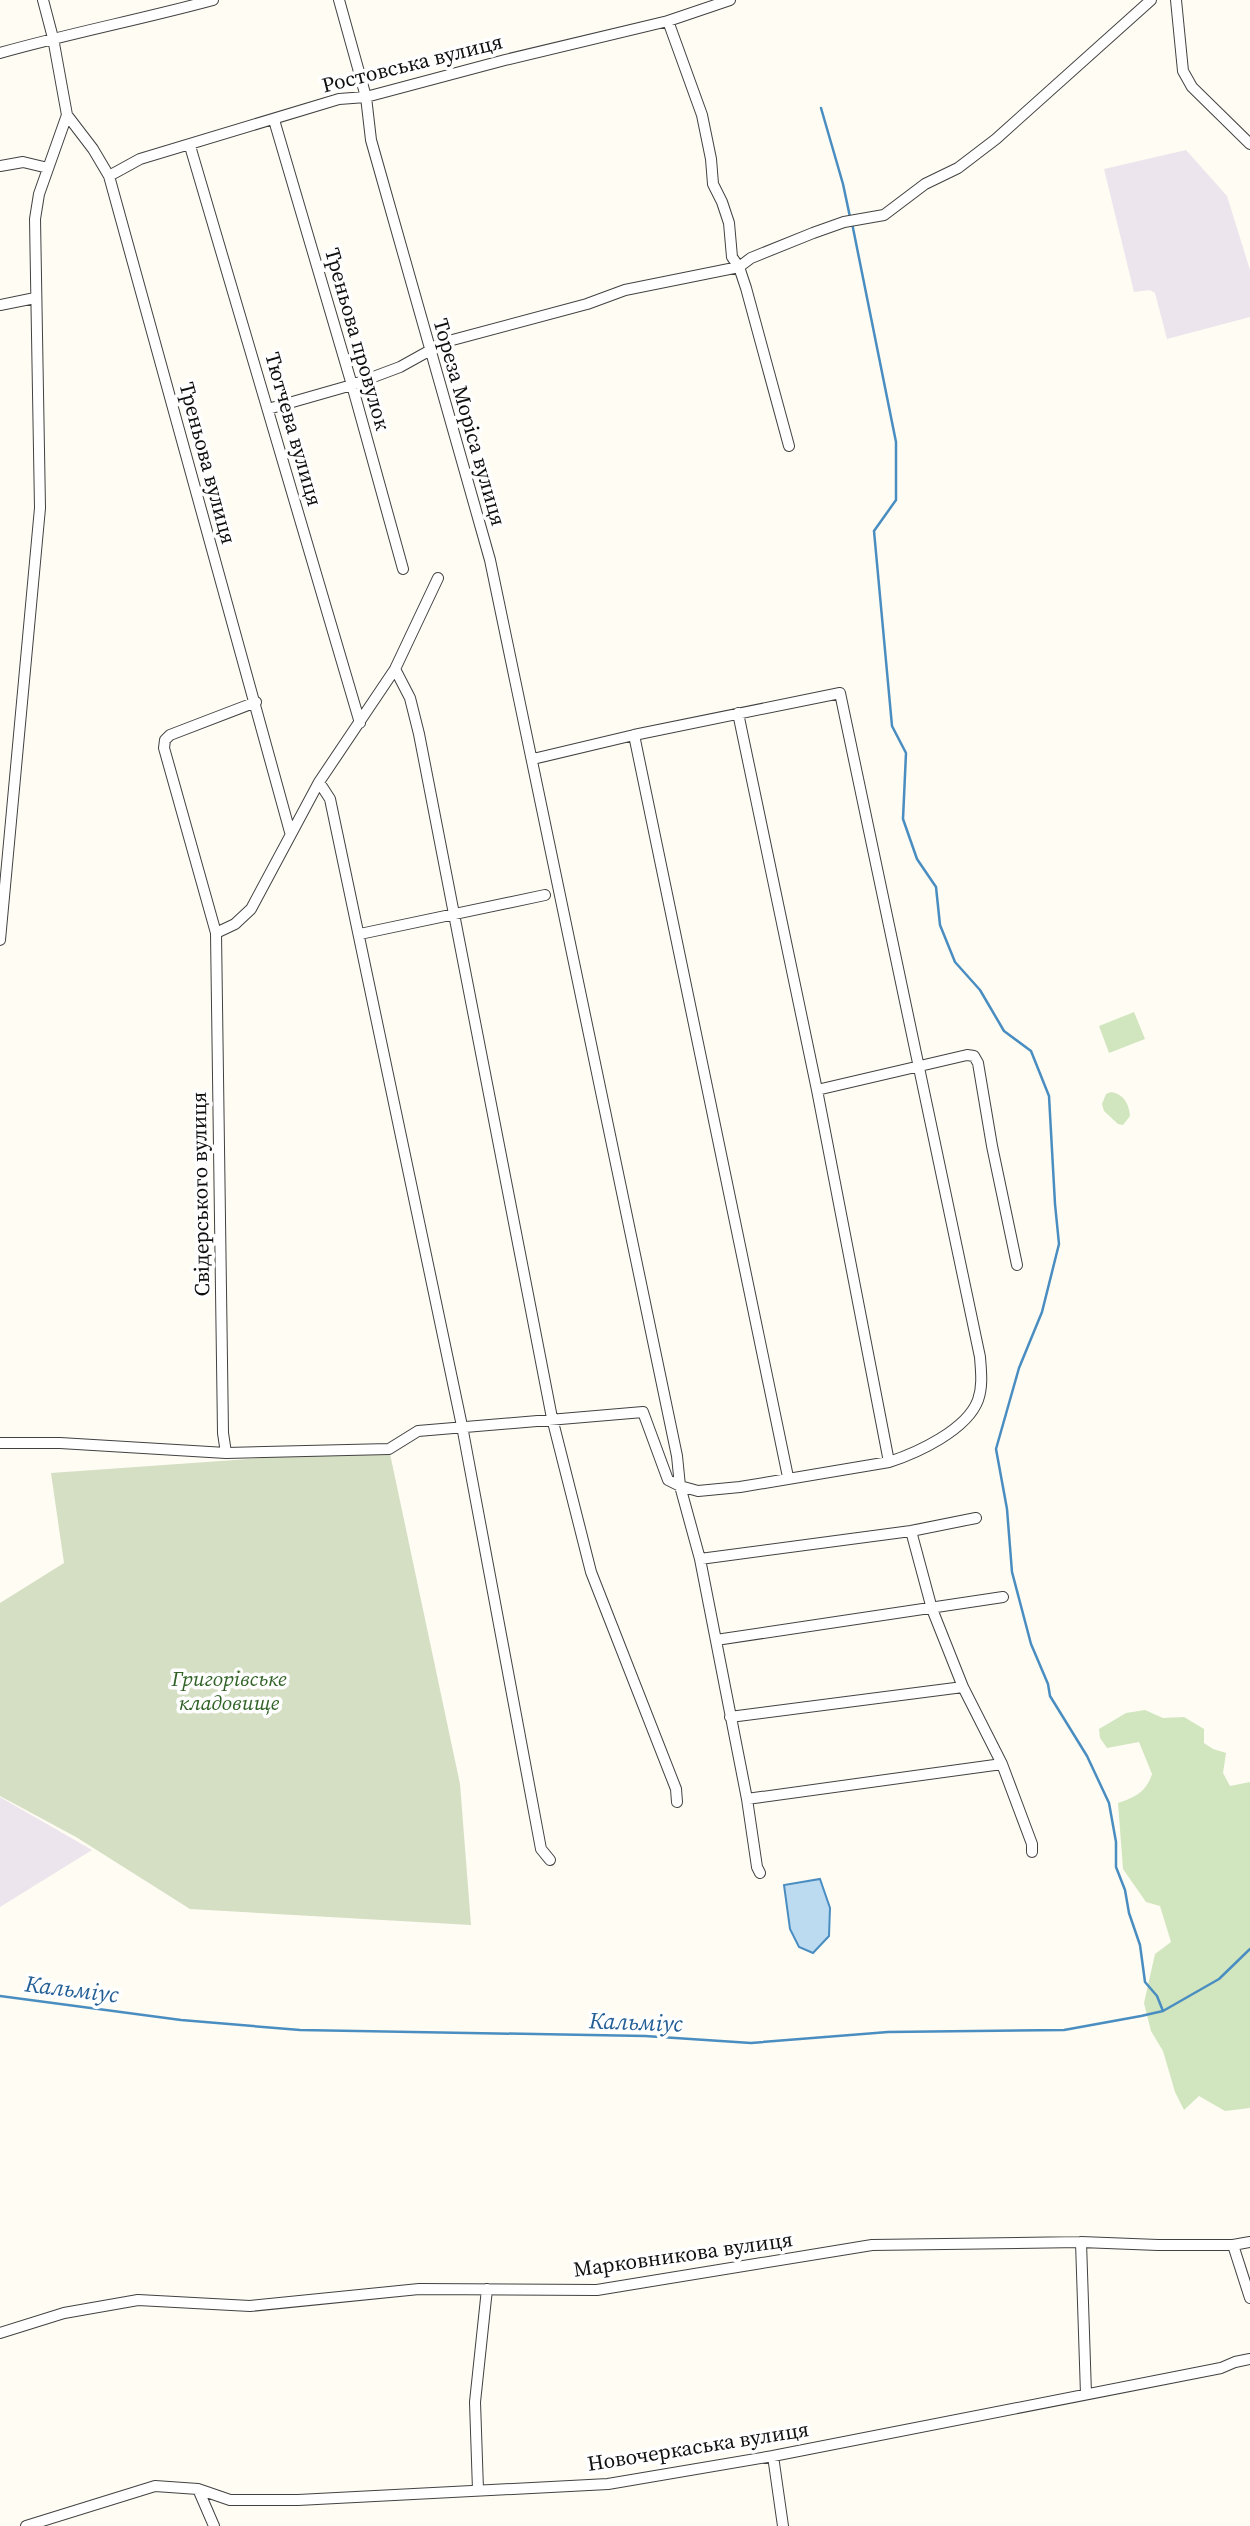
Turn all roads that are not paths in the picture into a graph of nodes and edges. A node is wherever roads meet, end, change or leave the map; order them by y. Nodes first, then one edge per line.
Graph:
1 (43, 0) edge
2 (213, 0) edge
3 (339, 0) edge
4 (730, 0) edge
5 (1151, 0) edge
6 (1176, 0) edge
7 (668, 21) junction
8 (53, 38) junction
9 (0, 53) edge
10 (366, 97) junction
11 (67, 115) junction
12 (274, 120) junction
13 (1250, 144) edge
14 (191, 146) junction
15 (0, 166) edge
16 (48, 168) junction
17 (109, 176) junction
18 (739, 267) junction
19 (35, 298) junction
20 (0, 305) edge
21 (429, 351) junction
22 (352, 385) junction
23 (268, 409) junction
24 (789, 446) dead end
25 (403, 569) dead end
26 (438, 578) dead end
27 (395, 669) junction
28 (256, 702) junction
29 (738, 713) junction
30 (360, 723) junction
31 (634, 735) junction
32 (533, 759) junction
33 (319, 782) junction
34 (290, 832) junction
35 (545, 895) dead end
36 (456, 914) junction
37 (216, 933) junction
38 (360, 934) junction
39 (0, 940) edge
40 (919, 1065) junction
41 (817, 1090) junction
42 (1017, 1265) dead end
43 (552, 1419) junction
44 (462, 1426) junction
45 (0, 1443) edge
46 (226, 1453) junction
47 (889, 1462) junction
48 (788, 1478) junction
49 (680, 1486) junction
50 (976, 1518) dead end
51 (911, 1531) junction
52 (700, 1559) junction
53 (1003, 1597) dead end
54 (932, 1609) junction
55 (716, 1640) junction
56 (962, 1688) junction
57 (730, 1717) junction
58 (1002, 1763) junction
59 (747, 1800) junction
60 (677, 1802) dead end
61 (1032, 1852) dead end
62 (550, 1860) dead end
63 (760, 1873) dead end
64 (1081, 2242) junction
65 (1250, 2242) edge
66 (1233, 2245) junction
67 (487, 2289) junction
68 (1250, 2298) edge
69 (0, 2333) edge
70 (1250, 2360) edge
71 (1086, 2394) junction
72 (773, 2456) junction
73 (198, 2489) junction
74 (478, 2490) junction
75 (26, 2526) edge
76 (214, 2526) edge
77 (783, 2526) edge

1 - 8 street
2 - 8 street
3 - 10 street, Тореза Моріса вулиця
4 - 7 street, Ростовська вулиця
5 - 18 street
6 - 13 street
7 - 10 street, Ростовська вулиця
7 - 18 street
8 - 9 street
8 - 11 street
10 - 12 street, Ростовська вулиця
10 - 21 street, Тореза Моріса вулиця
11 - 16 street
11 - 17 street, Треньова вулиця
12 - 14 street, Ростовська вулиця
12 - 22 street, Треньова провулок
14 - 17 street, Ростовська вулиця
14 - 23 street, Тютчева вулиця
15 - 16 street
16 - 19 street
17 - 28 street, Треньова вулиця
18 - 21 street
18 - 24 street
19 - 20 street
19 - 39 street
21 - 22 street
21 - 32 street, Тореза Моріса вулиця
22 - 23 street
22 - 25 street, Треньова провулок
23 - 30 street, Тютчева вулиця
26 - 27 street
27 - 30 street
27 - 36 street
28 - 34 street, Треньова вулиця
28 - 37 street, Свiдерського вулиця
29 - 31 street
29 - 40 street
29 - 41 street
30 - 33 street
31 - 32 street
31 - 48 street
32 - 49 street, Тореза Моріса вулиця
33 - 34 street
33 - 38 street
34 - 37 street
35 - 36 street
36 - 38 street
36 - 43 street
37 - 46 street, Свiдерського вулиця
38 - 44 street
40 - 41 street
40 - 42 street
40 - 47 street
41 - 47 street
43 - 44 street
43 - 49 street
43 - 60 street
44 - 46 street
44 - 62 street
45 - 46 street
47 - 48 street
48 - 49 street
49 - 52 street
50 - 51 street
51 - 52 street
51 - 54 street
52 - 55 street
53 - 54 street
54 - 55 street
54 - 56 street
55 - 57 street
56 - 57 street
56 - 58 street
57 - 59 street
58 - 59 street
58 - 61 street
59 - 63 street
64 - 66 street, Марковникова вулиця
64 - 67 street, Марковникова вулиця
64 - 71 street
65 - 66 street, Марковникова вулиця
66 - 68 street
67 - 69 street, Марковникова вулиця
67 - 74 street
70 - 71 street, Новочеркаська вулиця
71 - 72 street, Новочеркаська вулиця
72 - 74 street, Новочеркаська вулиця
72 - 77 street
73 - 74 street, Новочеркаська вулиця
73 - 75 street, Новочеркаська вулиця
73 - 76 street

